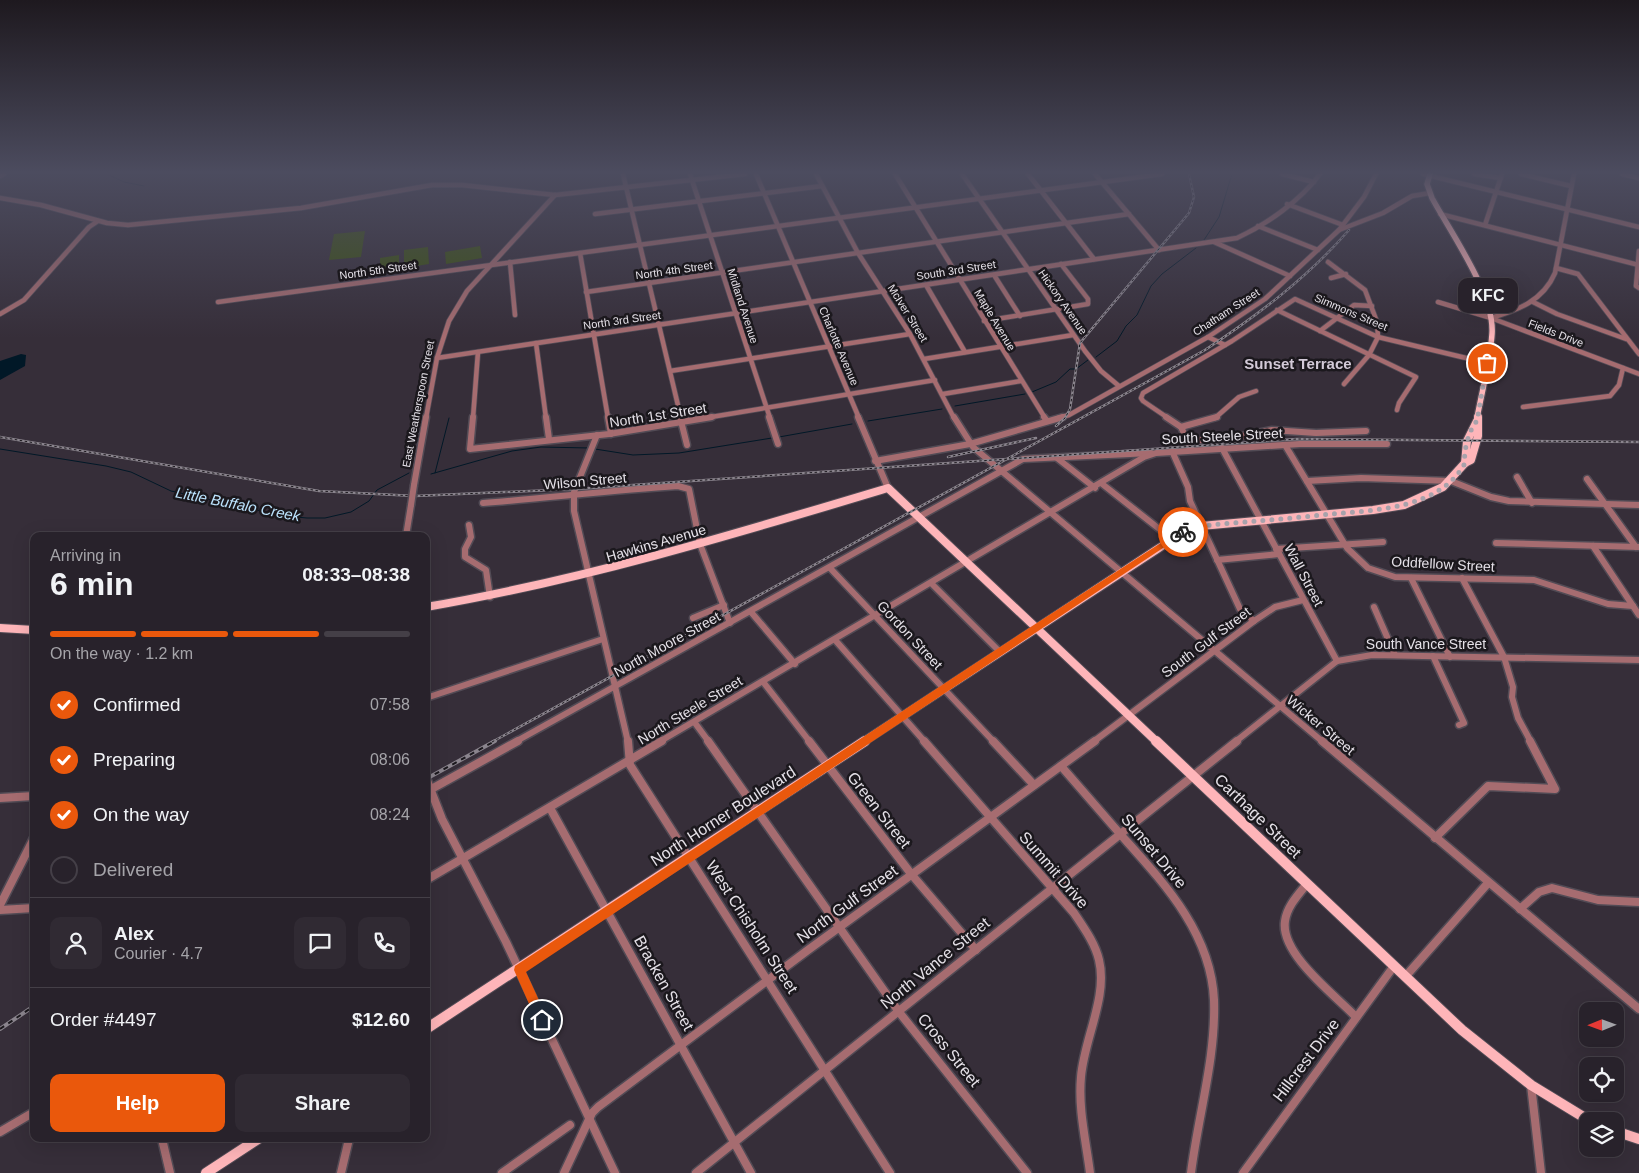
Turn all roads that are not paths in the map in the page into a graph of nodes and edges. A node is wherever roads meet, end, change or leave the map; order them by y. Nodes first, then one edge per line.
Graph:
1 (87, 229) edge
2 (525, 229) edge
3 (635, 229) edge
4 (708, 229) edge
5 (759, 229) edge
6 (779, 229) edge
7 (844, 229) edge
8 (928, 229) edge
9 (1000, 229) edge
10 (1025, 229) edge
11 (1070, 229) edge
12 (1141, 229) edge
13 (1253, 229) edge
14 (1265, 229) edge
15 (1342, 229) edge
16 (1448, 229) edge
17 (1499, 229) edge
18 (1563, 229) edge
19 (1339, 230) joint
20 (1002, 232) junction
21 (710, 236) junction
22 (936, 242) junction
23 (1213, 242) junction
24 (640, 245) junction
25 (1560, 245) junction
26 (1159, 250) junction
27 (1318, 250) junction
28 (1639, 251) edge
29 (580, 253) junction
30 (858, 253) junction
31 (1094, 260) junction
32 (510, 262) junction
33 (793, 262) junction
34 (1328, 262) dead end
35 (1061, 264) junction
36 (492, 265) junction
37 (1638, 265) edge
38 (1556, 268) junction
39 (1028, 269) junction
40 (722, 273) junction
41 (994, 274) junction
42 (1346, 274) junction
43 (1290, 276) junction
44 (1331, 278) dead end
45 (959, 280) junction
46 (649, 283) junction
47 (926, 285) junction
48 (1638, 287) edge
49 (883, 291) junction
50 (586, 292) junction
51 (218, 302) dead end
52 (810, 302) junction
53 (1438, 302) dead end
54 (1533, 302) junction
55 (1372, 306) junction
56 (1056, 310) junction
57 (1277, 310) junction
58 (0, 314) edge
59 (735, 314) junction
60 (515, 316) dead end
61 (1020, 316) junction
62 (1336, 318) junction
63 (1491, 318) junction
64 (984, 321) junction
65 (659, 325) junction
66 (1320, 331) junction
67 (594, 334) junction
68 (910, 334) junction
69 (1074, 334) junction
70 (1208, 337) junction
71 (1378, 337) junction
72 (1628, 339) junction
73 (536, 343) junction
74 (1225, 346) junction
75 (829, 347) junction
76 (1000, 347) junction
77 (478, 352) junction
78 (965, 352) junction
79 (1639, 354) edge
80 (1369, 355) junction
81 (437, 358) junction
82 (750, 359) junction
83 (924, 359) junction
84 (1487, 363) junction
85 (1623, 368) junction
86 (670, 371) junction
87 (1639, 374) edge
88 (935, 380) junction
89 (1021, 381) junction
90 (1344, 384) dead end
91 (1119, 386) junction
92 (1256, 391) dead end
93 (942, 394) junction
94 (849, 395) junction
95 (1523, 407) dead end
96 (768, 409) junction
97 (1398, 410) dead end
98 (1049, 421) junction
99 (682, 423) junction
100 (1181, 427) junction
101 (1366, 431) dead end
102 (610, 434) junction
103 (597, 436) junction
104 (549, 439) junction
105 (1188, 441) junction
106 (778, 444) dead end
107 (970, 444) junction
108 (1387, 444) dead end
109 (687, 445) dead end
110 (1286, 445) junction
111 (1222, 448) junction
112 (1192, 450) junction
113 (1172, 451) junction
114 (1156, 452) junction
115 (1057, 458) junction
116 (988, 460) joint
117 (875, 461) junction
118 (1000, 470) junction
119 (1517, 477) dead end
120 (1587, 479) dead end
121 (1307, 481) junction
122 (1451, 481) junction
123 (1102, 483) junction
124 (888, 488) junction
125 (1095, 488) junction
126 (573, 496) junction
127 (1532, 502) junction
128 (483, 503) dead end
129 (1605, 505) junction
130 (1639, 505) edge
131 (1051, 513) junction
132 (919, 515) junction
133 (1326, 515) junction
134 (1261, 521) junction
135 (469, 525) dead end
136 (1201, 526) junction
137 (407, 532) edge
138 (1172, 539) junction
139 (1383, 542) dead end
140 (1496, 543) dead end
141 (700, 544) junction
142 (1345, 545) junction
143 (1593, 546) junction
144 (1637, 547) edge
145 (1277, 552) junction
146 (1217, 560) junction
147 (968, 563) junction
148 (830, 568) junction
149 (1120, 572) junction
150 (590, 576) junction
151 (1411, 578) junction
152 (1462, 578) junction
153 (932, 584) junction
154 (490, 597) junction
155 (1303, 600) junction
156 (724, 605) junction
157 (430, 606) edge
158 (1633, 606) junction
159 (1374, 607) dead end
160 (751, 612) junction
161 (1639, 615) edge
162 (876, 617) junction
163 (693, 618) dead end
164 (1254, 622) junction
165 (730, 623) junction
166 (1036, 627) junction
167 (0, 628) edge
168 (30, 630) edge
169 (603, 639) junction
170 (836, 641) junction
171 (1000, 652) junction
172 (1215, 652) junction
173 (1395, 656) junction
174 (1433, 656) junction
175 (1450, 657) junction
176 (1504, 657) junction
177 (1639, 660) edge
178 (1337, 661) junction
179 (795, 664) junction
180 (764, 683) junction
181 (615, 688) junction
182 (943, 689) junction
183 (430, 697) edge
184 (1281, 707) junction
185 (1130, 715) junction
186 (902, 716) junction
187 (695, 723) junction
188 (1459, 725) dead end
189 (630, 762) junction
190 (828, 766) junction
191 (1061, 766) junction
192 (1194, 776) junction
193 (1034, 785) junction
194 (430, 790) edge
195 (430, 795) edge
196 (30, 796) edge
197 (0, 798) edge
198 (550, 808) junction
199 (758, 813) junction
200 (990, 817) junction
201 (1121, 834) junction
202 (1435, 838) junction
203 (30, 846) edge
204 (689, 858) junction
205 (464, 860) junction
206 (912, 875) junction
207 (430, 878) edge
208 (1488, 883) junction
209 (1306, 885) junction
210 (1053, 888) junction
211 (1639, 902) edge
212 (0, 905) edge
213 (30, 908) edge
214 (1520, 909) junction
215 (0, 910) edge
216 (608, 912) junction
217 (839, 928) junction
218 (976, 950) junction
219 (1394, 966) junction
220 (519, 970) junction
221 (1406, 977) junction
222 (769, 980) junction
223 (1639, 1009) edge
224 (899, 1012) junction
225 (1356, 1017) junction
226 (430, 1026) edge
227 (683, 1046) junction
228 (826, 1070) junction
229 (1531, 1086) junction
230 (30, 1114) edge
231 (1579, 1114) edge
232 (588, 1122) junction
233 (570, 1125) dead end
234 (0, 1132) edge
235 (1624, 1134) edge
236 (1639, 1139) edge
237 (163, 1142) edge
238 (254, 1142) edge
239 (348, 1142) edge
240 (734, 1142) junction
241 (209, 1172) edge
242 (170, 1173) edge
243 (341, 1173) edge
244 (502, 1173) edge
245 (564, 1173) edge
246 (615, 1173) edge
247 (696, 1173) edge
248 (751, 1173) edge
249 (890, 1173) edge
250 (1027, 1173) edge
251 (1090, 1173) edge
252 (1191, 1173) edge
253 (1243, 1173) edge
254 (1541, 1173) edge

1 - 58 street
2 - 36 street, East Weatherspoon Street
3 - 24 street
4 - 21 street, Midland Avenue
5 - 21 street, North 5th Street
6 - 33 street, Charlotte Avenue
7 - 30 street, McIver Street
8 - 22 street, Maple Avenue
9 - 20 street, Hickory Avenue
10 - 20 street, North 4th Street
11 - 31 street
12 - 26 street
13 - 23 street, South 3rd Street
14 - 27 street
15 - 19 street
16 - 63 main road, North Horner Boulevard
17 - 25 street
18 - 25 street
19 - 27 street, Chatham Street
20 - 22 street, North 4th Street
20 - 39 street, Hickory Avenue
21 - 24 street, North 5th Street
21 - 40 street, Midland Avenue
22 - 30 street, North 4th Street
22 - 45 street, Maple Avenue
23 - 26 street, South 3rd Street
23 - 43 street
24 - 29 street, North 5th Street
24 - 46 street
25 - 37 street
25 - 38 street
26 - 31 street, South 3rd Street
27 - 43 street, Chatham Street
28 - 37 street
29 - 32 street, North 5th Street
29 - 50 street
30 - 33 street, North 4th Street
30 - 49 street, McIver Street
31 - 35 street, South 3rd Street
32 - 36 street, North 5th Street
32 - 60 street
33 - 40 street, North 4th Street
33 - 52 street, Charlotte Avenue
34 - 42 street
35 - 39 street, South 3rd Street
35 - 56 street
36 - 51 street, North 5th Street
36 - 81 street, East Weatherspoon Street
37 - 48 street
38 - 54 street
38 - 72 street
39 - 41 street, South 3rd Street
39 - 56 street, Hickory Avenue
40 - 46 street, North 4th Street
40 - 59 street, Midland Avenue
41 - 45 street, South 3rd Street
41 - 61 street
42 - 44 street
42 - 55 street
43 - 70 street, Chatham Street
45 - 47 street, South 3rd Street
45 - 64 street, Maple Avenue
46 - 50 street, North 4th Street
46 - 65 street
47 - 49 street, South 3rd Street
47 - 78 street
49 - 52 street, South 3rd Street
49 - 68 street, McIver Street
50 - 67 street
52 - 59 street, North 3rd Street
52 - 75 street, Charlotte Avenue
53 - 63 street, Fields Drive
54 - 63 street
54 - 72 street
55 - 62 street
55 - 71 street
56 - 61 street
56 - 69 street, Hickory Avenue
57 - 62 street, Simmons Street
57 - 66 street
57 - 74 street
59 - 65 street, North 3rd Street
59 - 82 street, Midland Avenue
61 - 64 street
62 - 66 street
62 - 71 street, Simmons Street
63 - 84 main road, North Horner Boulevard
63 - 85 street, Fields Drive
64 - 76 street, Maple Avenue
65 - 67 street, North 3rd Street
65 - 86 street
66 - 80 street
67 - 73 street, North 3rd Street
67 - 102 street
68 - 75 street
68 - 83 street, McIver Street
69 - 76 street
69 - 91 street, Hickory Avenue
70 - 74 street
70 - 91 street, Chatham Street
71 - 80 street
71 - 84 street, Simmons Street
72 - 79 street
73 - 77 street, North 3rd Street
73 - 104 street
74 - 100 street
75 - 82 street
75 - 94 street, Charlotte Avenue
76 - 78 street
76 - 89 street, Maple Avenue
77 - 81 street, North 3rd Street
77 - 104 street, North 1st Street
78 - 83 street
80 - 90 street
80 - 97 street
81 - 137 street, East Weatherspoon Street, bridge
82 - 86 street
82 - 96 street, Midland Avenue
83 - 88 street, McIver Street
84 - 122 main road, North Horner Boulevard
85 - 87 street, Fields Drive
85 - 95 street
86 - 99 street
88 - 93 street, McIver Street
88 - 94 street, North 1st Street
89 - 93 street
89 - 98 street, Maple Avenue
91 - 98 street, Chatham Street
92 - 100 street
93 - 107 street, McIver Street
94 - 96 street, North 1st Street
94 - 117 street, Charlotte Avenue
96 - 99 street, North 1st Street
96 - 106 street, Midland Avenue
98 - 107 street, Chatham Street
99 - 102 street, North 1st Street
99 - 109 street
100 - 105 street
101 - 105 street
102 - 103 street, North 1st Street
103 - 104 street, North 1st Street
103 - 126 street
105 - 112 street
107 - 116 street, McIver Street
107 - 117 street, Chatham Street
108 - 110 street, South Steele Street
110 - 111 street, South Steele Street
110 - 121 street, Oddfellow Street
111 - 112 street, South Steele Street
111 - 134 street, Wall Street
112 - 113 street, South Steele Street
113 - 114 street, South Steele Street
113 - 136 street
114 - 115 street, North Moore Street
114 - 123 street, South Steele Street
115 - 118 street, North Moore Street
115 - 125 street
116 - 118 street, Wicker Street
117 - 124 street, Charlotte Avenue
118 - 131 street, Wicker Street
118 - 132 street, North Moore Street
119 - 127 street
120 - 129 street
121 - 122 street
121 - 133 street, Oddfellow Street
122 - 127 street
122 - 133 main road, North Horner Boulevard
123 - 125 street, South Steele Street
123 - 138 street
124 - 132 main road, Charlotte Avenue
124 - 141 main road, Hawkins Avenue
125 - 131 street, South Steele Street
126 - 128 street, Wilson Street
126 - 141 street, Wilson Street
126 - 150 street, West Chisholm Street
127 - 129 street
129 - 130 street
129 - 144 street
131 - 147 street, South Steele Street
131 - 149 street, Wicker Street
132 - 147 main road, Carthage Street
132 - 148 street, North Moore Street
133 - 134 main road, North Horner Boulevard
133 - 142 street, Oddfellow Street
134 - 136 main road, North Horner Boulevard
134 - 145 street, Wall Street
135 - 154 street
136 - 138 main road, North Horner Boulevard
136 - 146 street
138 - 149 main road, North Horner Boulevard
139 - 142 street
140 - 143 street
141 - 150 main road, Hawkins Avenue
141 - 156 street
142 - 145 street
142 - 151 street, Oddfellow Street
143 - 144 street
143 - 158 street
145 - 146 street
145 - 155 street, Wall Street
146 - 164 street
147 - 153 street, North Steele Street
147 - 166 main road, Carthage Street
148 - 160 street, North Moore Street
148 - 162 street, Gordon Street
149 - 166 main road, North Horner Boulevard
149 - 172 street, Wicker Street
150 - 154 main road, Hawkins Avenue
150 - 169 street, West Chisholm Street
151 - 152 street, Oddfellow Street
151 - 175 street
152 - 158 street, Oddfellow Street
152 - 176 street
153 - 162 street, North Steele Street
153 - 171 street
154 - 157 main road, Hawkins Avenue
155 - 164 street, South Gulf Street
155 - 178 street, Wall Street
156 - 163 street
156 - 165 street
158 - 161 street
159 - 173 street
160 - 165 street, North Moore Street
160 - 179 street
162 - 170 street, North Steele Street
162 - 182 street, Gordon Street
164 - 172 street, South Gulf Street
165 - 181 street, North Moore Street
166 - 171 main road, North Horner Boulevard
166 - 185 main road, Carthage Street
167 - 168 main road
169 - 181 street, West Chisholm Street
169 - 183 street
170 - 179 street, North Steele Street
170 - 186 street, Summit Drive
171 - 182 main road, North Horner Boulevard
172 - 184 street, Wicker Street
172 - 185 street, South Gulf Street
173 - 174 street, South Vance Street
173 - 178 street, South Vance Street
174 - 175 street, South Vance Street
174 - 188 street
175 - 176 street, South Vance Street
176 - 177 street, South Vance Street
176 - 202 street
178 - 184 street, South Vance Street
179 - 180 street, North Steele Street
180 - 187 street, North Steele Street
180 - 190 street, Green Street
181 - 189 street, West Chisholm Street
181 - 194 street, North Moore Street
182 - 186 main road, North Horner Boulevard
182 - 193 street, Gordon Street
184 - 192 street, South Vance Street
184 - 202 street, Wicker Street
185 - 191 street, North Gulf Street
185 - 192 main road, Carthage Street
186 - 190 main road, North Horner Boulevard
186 - 200 street, Summit Drive
187 - 189 street, North Steele Street
187 - 199 street, Cross Street
189 - 198 street, North Steele Street
189 - 204 street, West Chisholm Street
190 - 199 main road, North Horner Boulevard
190 - 206 street, Green Street
191 - 193 street, North Gulf Street
191 - 201 street, Sunset Drive
192 - 201 street, North Vance Street
192 - 209 main road, Carthage Street
193 - 200 street, North Gulf Street
195 - 205 street
196 - 197 street
198 - 205 street, North Steele Street
198 - 216 street, Bracken Street
199 - 204 main road, North Horner Boulevard
199 - 217 street, Cross Street
200 - 206 street, North Gulf Street
200 - 210 street, Summit Drive
201 - 210 street, North Vance Street
201 - 252 street, Sunset Drive
202 - 208 street, Wicker Street
203 - 212 street
204 - 216 main road, North Horner Boulevard
204 - 222 street, West Chisholm Street
205 - 207 street, North Steele Street
205 - 220 street
206 - 217 street, North Gulf Street
206 - 218 street, Green Street
208 - 214 street, Wicker Street
208 - 221 street
209 - 219 main road, Carthage Street
209 - 225 street
210 - 218 street, North Vance Street
210 - 251 street, Summit Drive
211 - 214 street
213 - 215 street
214 - 223 street, Wicker Street
216 - 220 main road, North Horner Boulevard
216 - 227 street, Bracken Street
217 - 222 street, North Gulf Street
217 - 224 street, Cross Street
218 - 224 street, North Vance Street
219 - 221 main road, Carthage Street
219 - 225 street, Hillcrest Drive
220 - 226 main road, North Horner Boulevard
220 - 232 street
221 - 229 main road, Carthage Street
222 - 227 street, North Gulf Street
222 - 228 street, West Chisholm Street
224 - 228 street, North Vance Street
224 - 250 street, Cross Street
225 - 253 street, Hillcrest Drive
227 - 232 street, North Gulf Street
227 - 240 street, Bracken Street
228 - 240 street, North Vance Street
228 - 249 street, West Chisholm Street
229 - 231 main road, Carthage Street
229 - 254 street
230 - 234 street
232 - 245 street, North Gulf Street
232 - 246 street
233 - 244 street
235 - 236 main road
237 - 242 street
238 - 241 main road
239 - 243 street
240 - 247 street, North Vance Street
240 - 248 street, Bracken Street

